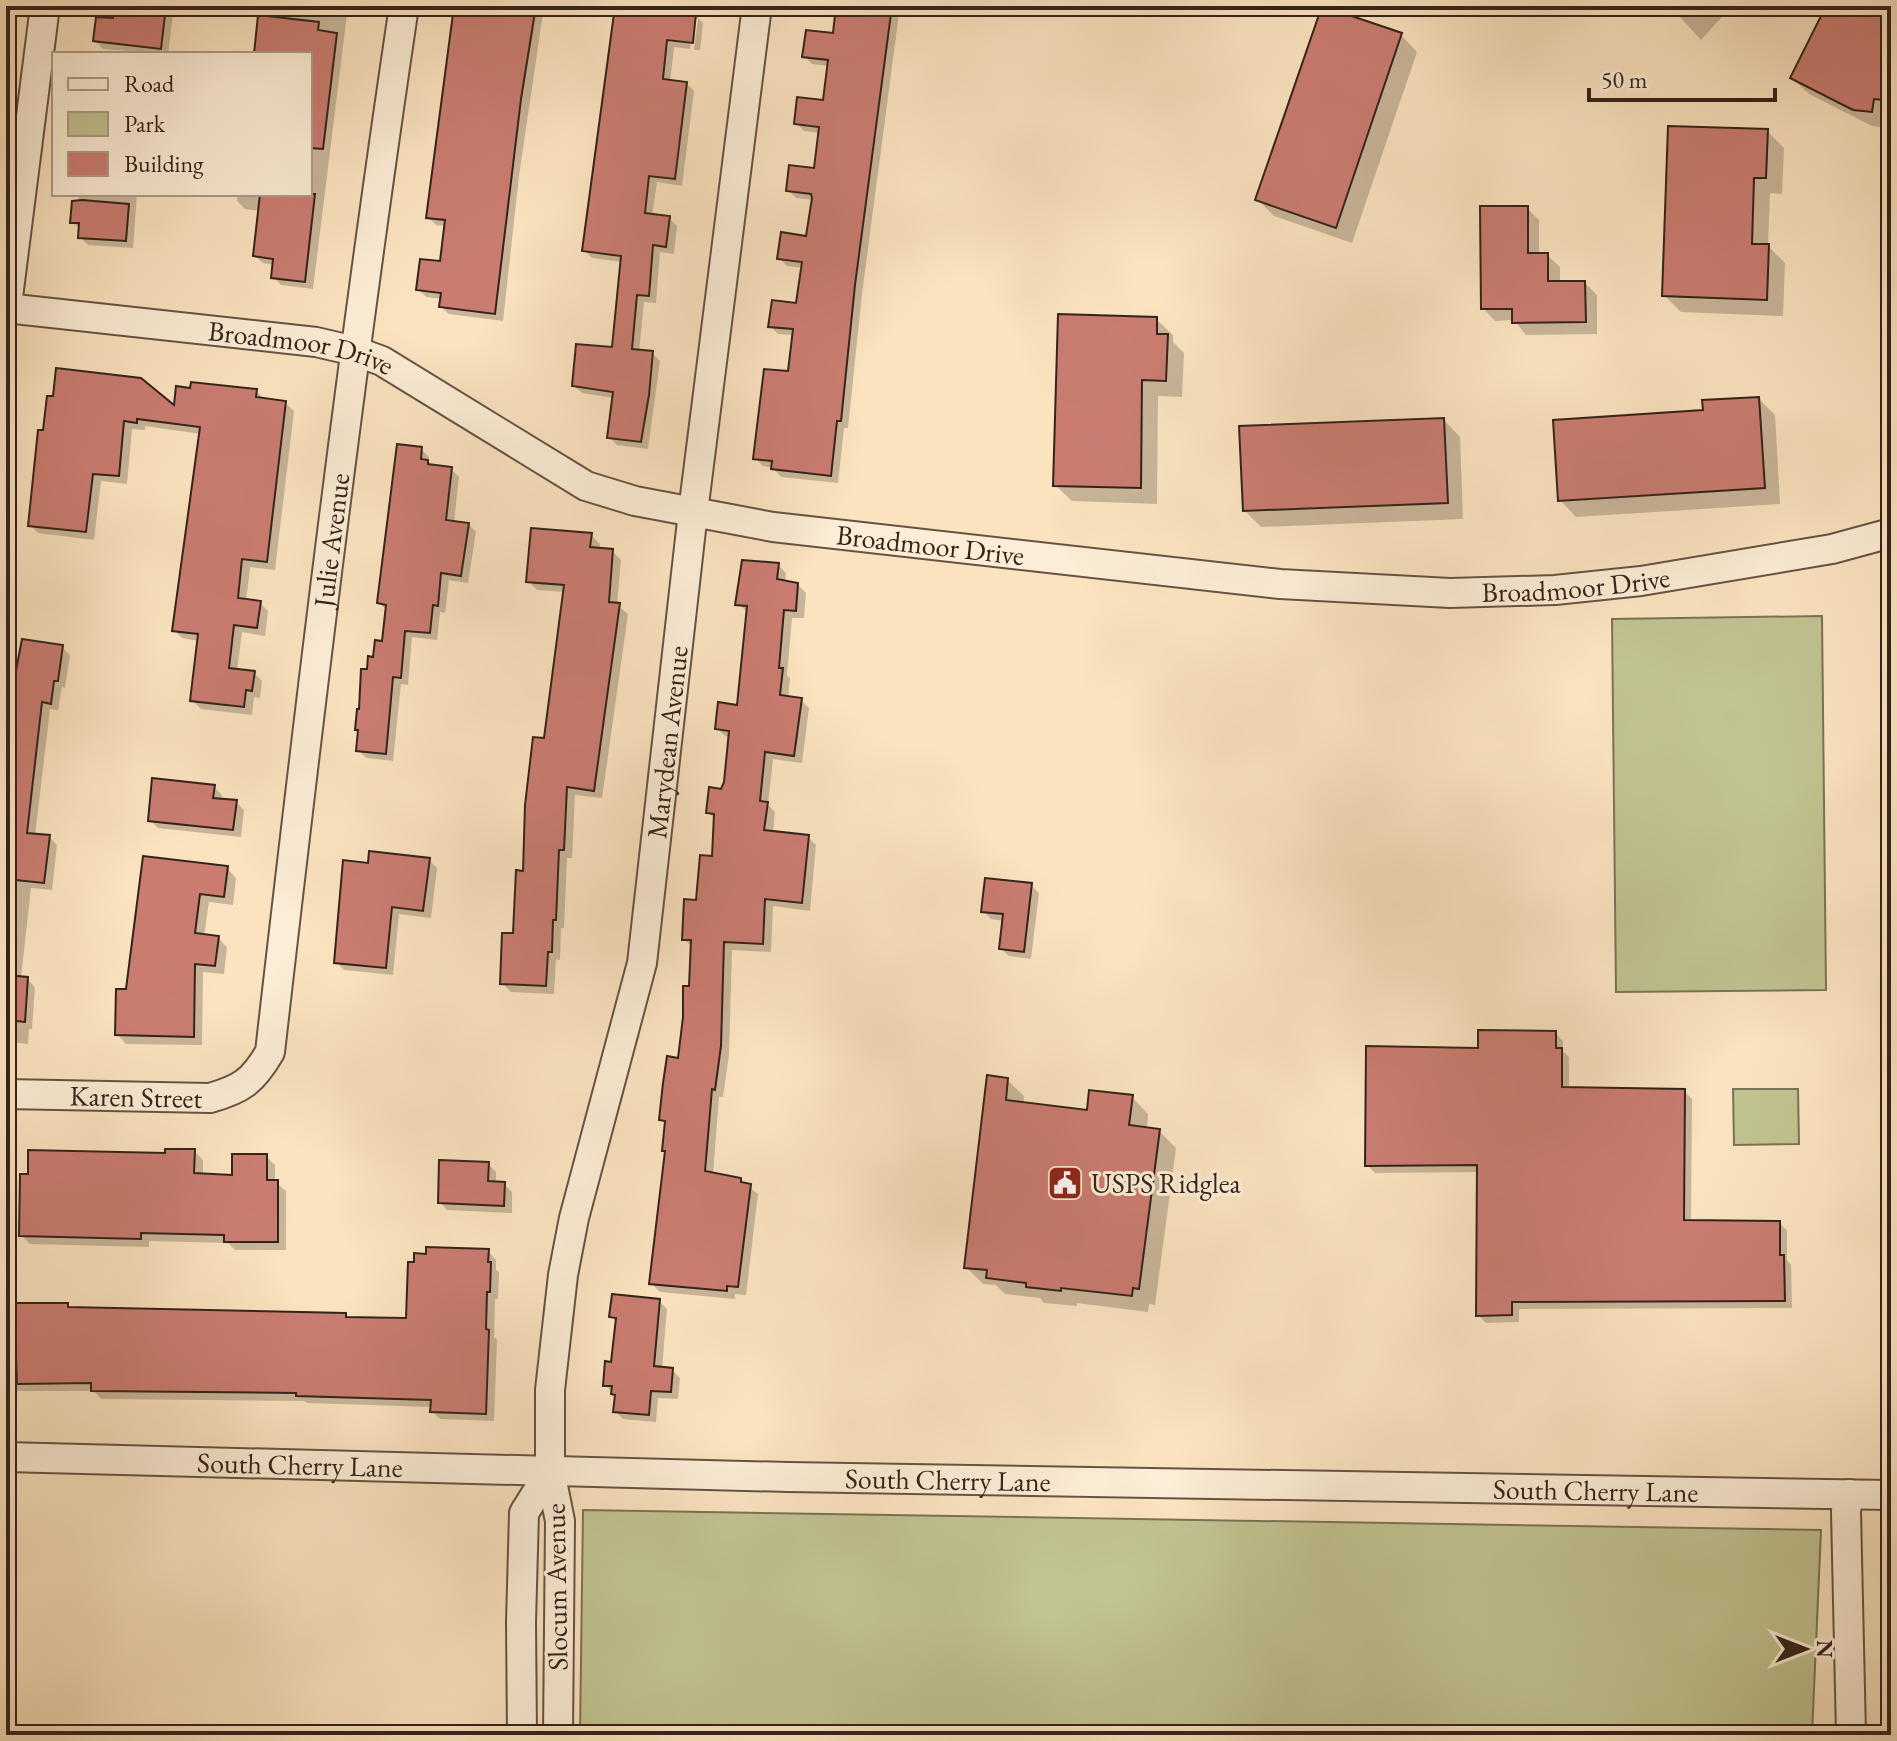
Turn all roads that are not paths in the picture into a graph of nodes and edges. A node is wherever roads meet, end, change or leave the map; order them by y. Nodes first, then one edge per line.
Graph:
1 (45, 6) edge
2 (404, 6) edge
3 (757, 6) edge
4 (6, 310) edge
5 (355, 351) junction
6 (693, 512) junction
7 (1891, 533) edge
8 (258, 1073) joint
9 (6, 1094) edge
10 (6, 1457) edge
11 (550, 1471) junction
12 (1849, 1494) junction
13 (1891, 1495) edge
14 (522, 1735) edge
15 (558, 1735) edge
16 (1851, 1735) edge

1 - 4 street
2 - 5 street, Julie Avenue
3 - 6 street, Marydean Avenue
4 - 5 street, Broadmoor Drive
5 - 6 street, Broadmoor Drive
5 - 8 street, Julie Avenue
6 - 7 street, Broadmoor Drive
6 - 11 street, Marydean Avenue
8 - 9 street, Karen Street
10 - 11 street, South Cherry Lane
11 - 12 street, South Cherry Lane
11 - 14 street, Slocum Avenue
11 - 15 street, Slocum Avenue
12 - 13 street, South Cherry Lane
12 - 16 street

